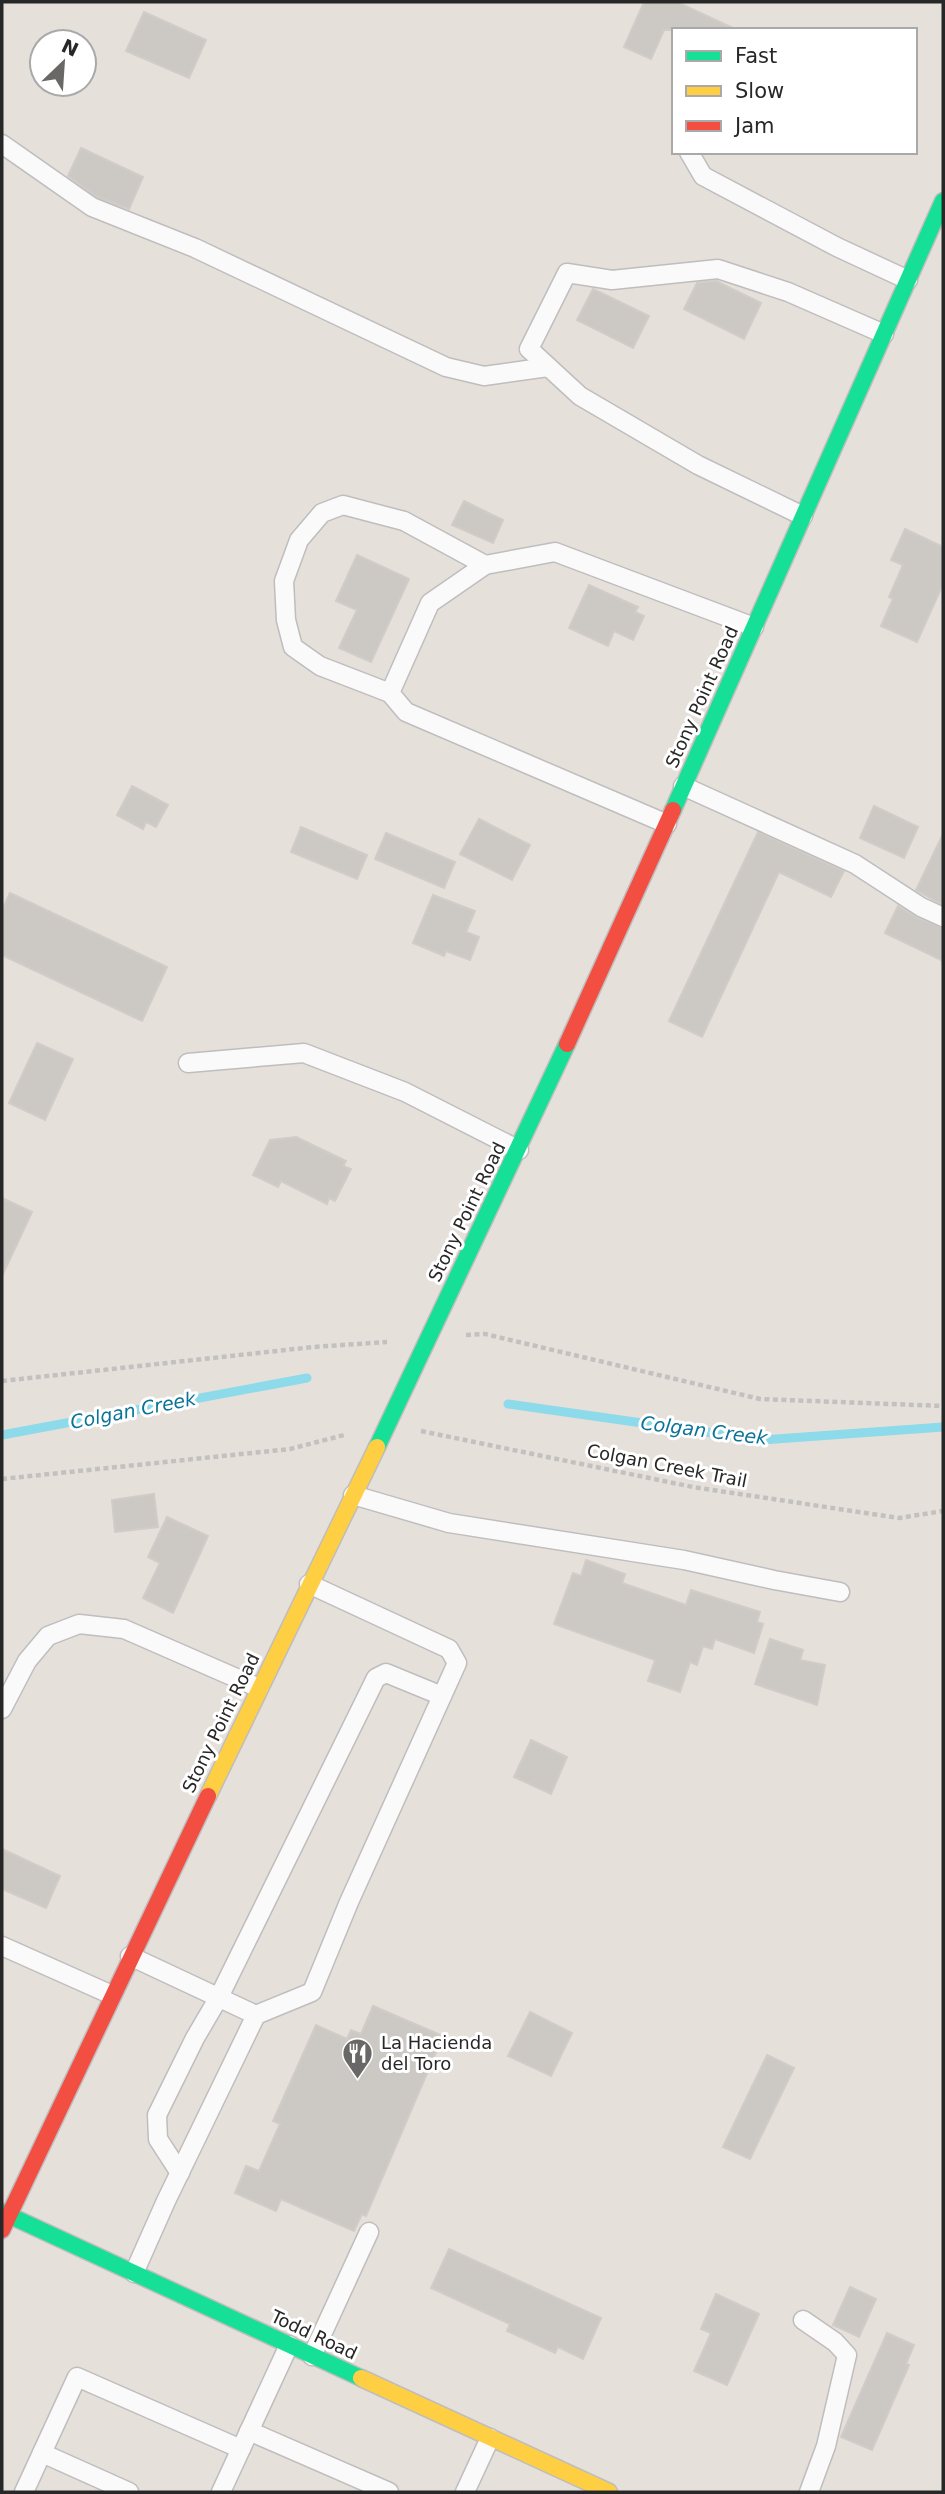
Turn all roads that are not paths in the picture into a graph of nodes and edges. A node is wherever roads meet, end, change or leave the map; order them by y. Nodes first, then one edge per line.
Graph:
1 (2, 144) edge
2 (690, 154) edge
3 (943, 201) edge
4 (908, 280) junction
5 (884, 334) junction
6 (548, 367) junction
7 (803, 516) junction
8 (485, 565) junction
9 (754, 627) junction
10 (390, 693) junction
11 (683, 786) junction
12 (667, 824) junction
13 (943, 917) edge
14 (188, 1063) dead end
15 (519, 1150) junction
16 (353, 1495) junction
17 (309, 1584) junction
18 (840, 1592) dead end
19 (259, 1688) junction
20 (442, 1696) junction
21 (2, 1709) edge
22 (2, 1946) edge
23 (130, 1955) junction
24 (112, 1995) junction
25 (219, 1997) junction
26 (256, 2015) junction
27 (180, 2173) junction
28 (4, 2219) edge
29 (369, 2232) dead end
30 (134, 2273) junction
31 (803, 2320) dead end
32 (289, 2345) junction
33 (312, 2356) junction
34 (249, 2431) junction
35 (490, 2438) junction
36 (241, 2449) junction
37 (42, 2453) junction
38 (24, 2492) edge
39 (129, 2492) edge
40 (221, 2492) edge
41 (389, 2492) edge
42 (465, 2492) edge
43 (609, 2492) edge
44 (809, 2492) edge

1 - 6 lane
2 - 4 lane
3 - 4 main road, Stony Point Road
4 - 5 main road, Stony Point Road
5 - 6 lane
5 - 7 main road, Stony Point Road
6 - 7 lane
7 - 9 main road, Stony Point Road
8 - 9 lane
8 - 10 lane
8 - 10 lane
9 - 11 main road, Stony Point Road
10 - 12 lane
11 - 12 main road, Stony Point Road
11 - 13 lane
12 - 15 main road, Stony Point Road
14 - 15 lane
15 - 16 main road, Stony Point Road
16 - 17 main road, Stony Point Road
16 - 18 lane
17 - 19 main road, Stony Point Road
17 - 20 lane
19 - 21 lane
19 - 23 main road, Stony Point Road
20 - 25 lane
20 - 26 lane
22 - 24 lane
23 - 24 main road, Stony Point Road
23 - 25 lane
24 - 28 main road, Stony Point Road
25 - 26 lane
25 - 27 lane
26 - 27 lane
27 - 30 lane
28 - 30 main road, Todd Road
29 - 33 lane
30 - 32 main road, Todd Road
31 - 44 lane
32 - 33 main road, Todd Road
32 - 34 lane
33 - 35 main road, Todd Road
34 - 36 lane
34 - 41 lane
35 - 42 lane
35 - 43 main road, Todd Road
36 - 37 lane
36 - 40 lane
37 - 38 lane
37 - 39 lane

